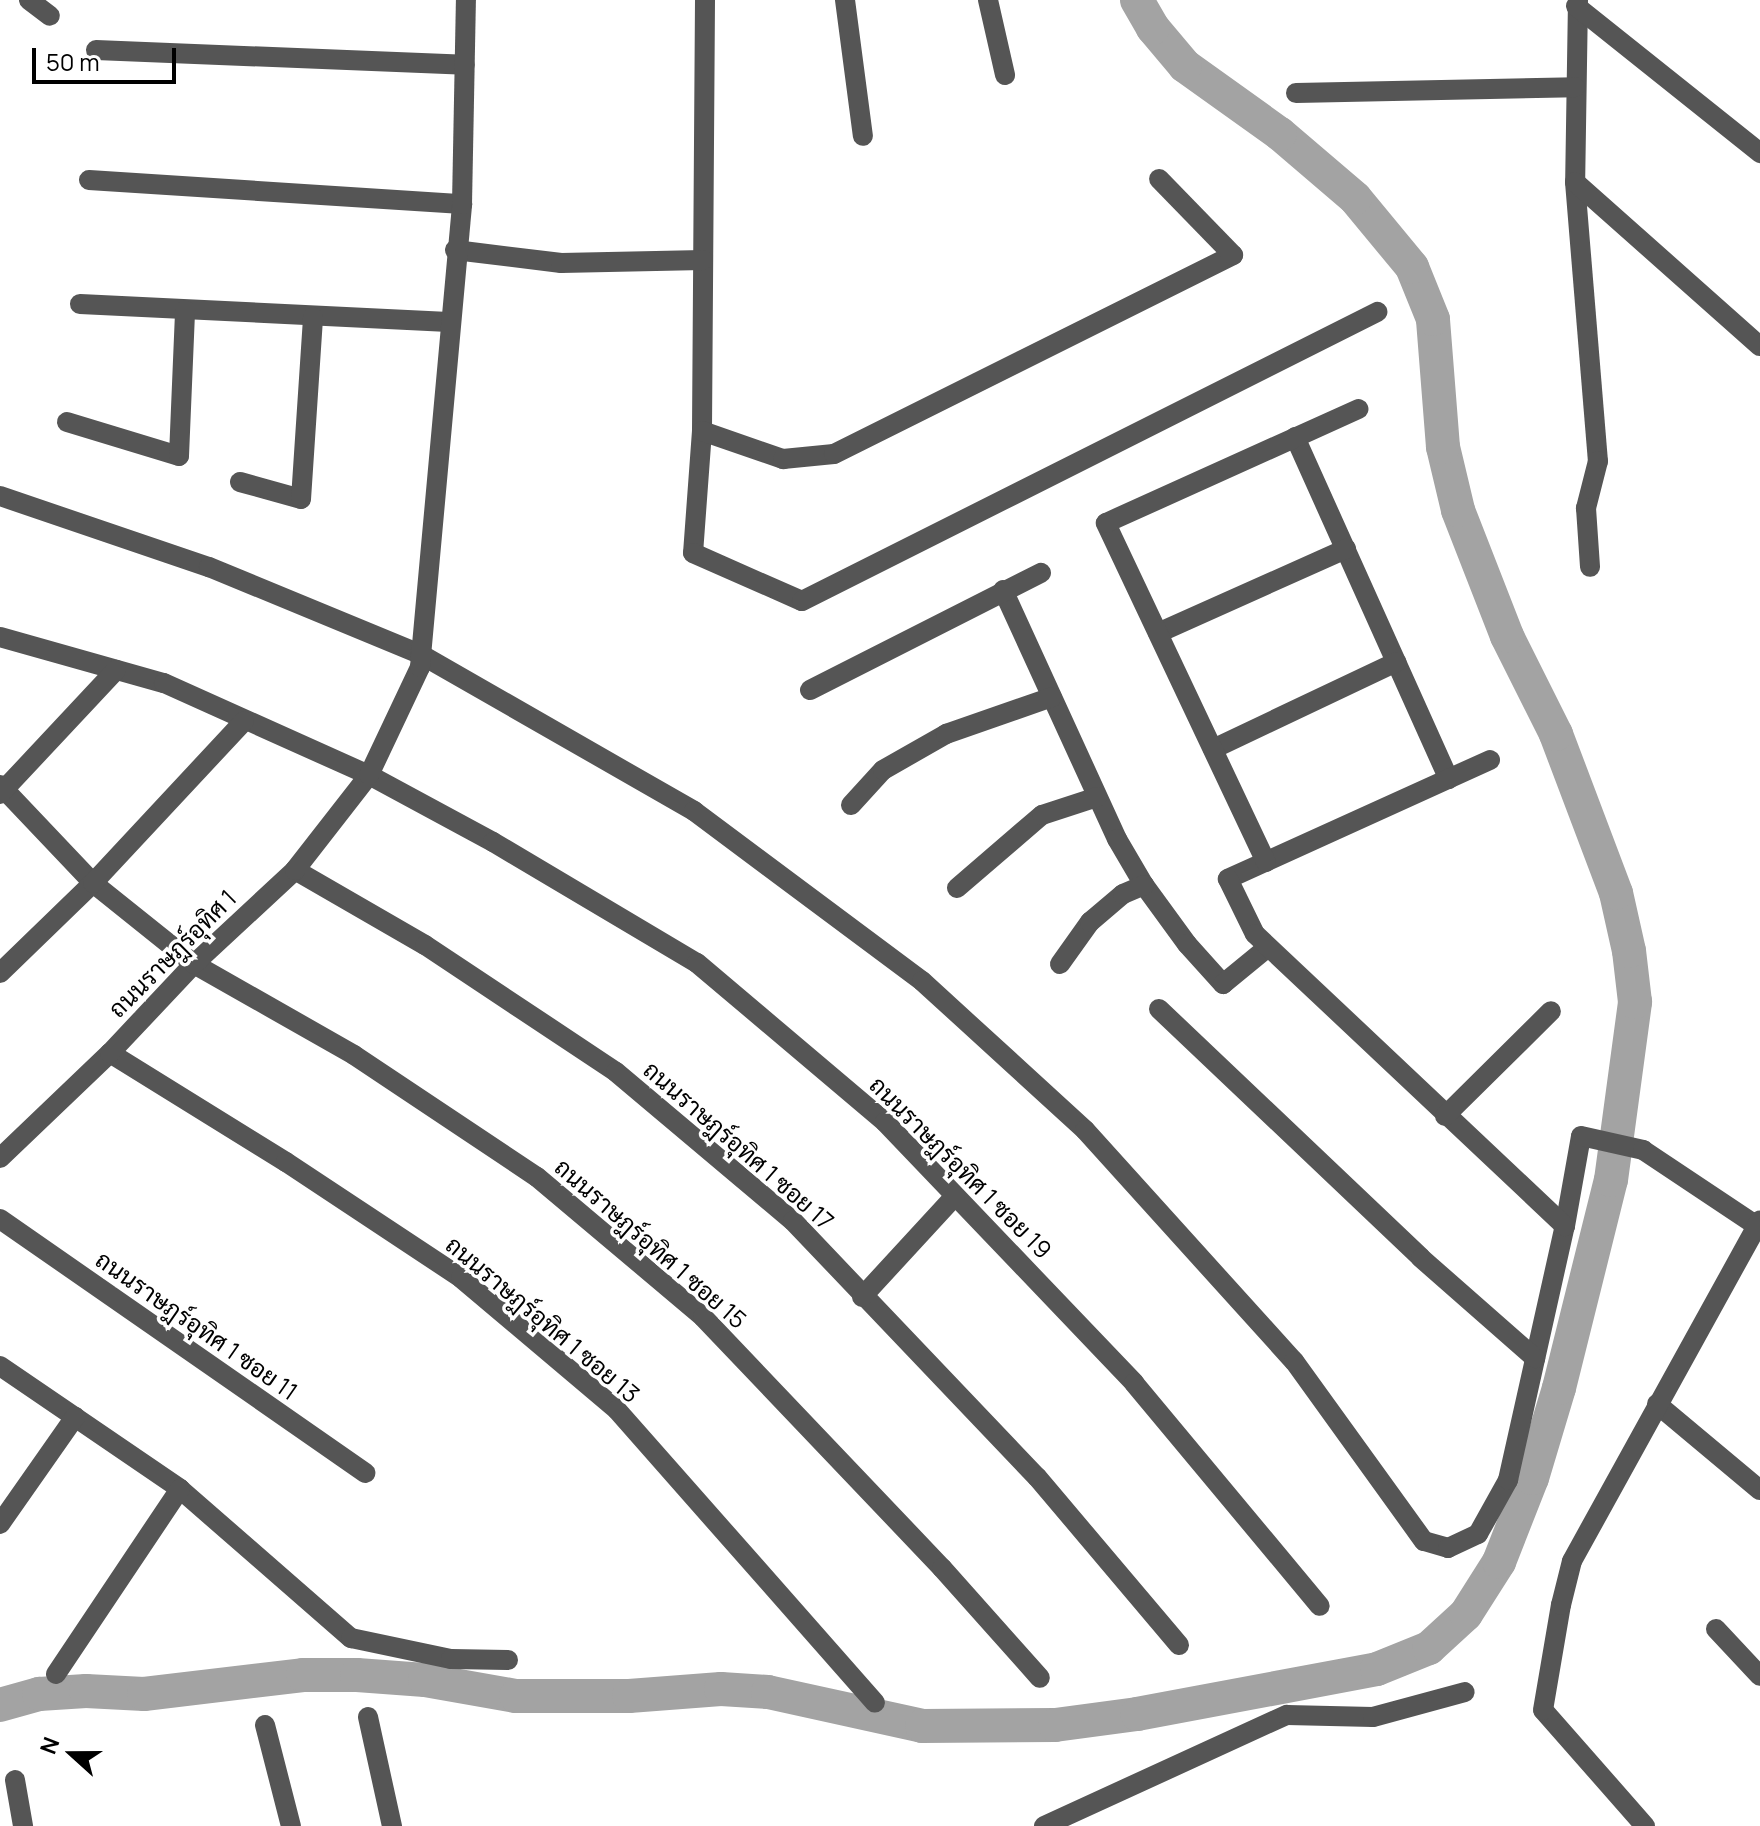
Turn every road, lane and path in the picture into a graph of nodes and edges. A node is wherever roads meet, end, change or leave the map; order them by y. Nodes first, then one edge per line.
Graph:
1 (29, 0) edge
2 (466, 0) edge
3 (705, 0) edge
4 (845, 0) edge
5 (988, 0) edge
6 (1577, 3) edge
7 (50, 16) dead end
8 (96, 50) dead end
9 (465, 65) junction
10 (1005, 75) dead end
11 (1575, 87) junction
12 (1296, 93) dead end
13 (863, 136) dead end
14 (1760, 153) edge
15 (1159, 179) dead end
16 (89, 180) dead end
17 (1575, 182) junction
18 (462, 204) junction
19 (455, 250) junction
20 (703, 260) junction
21 (80, 304) dead end
22 (185, 310) junction
23 (1377, 312) dead end
24 (313, 317) junction
25 (449, 322) junction
26 (1759, 343) edge
27 (1358, 409) dead end
28 (67, 422) dead end
29 (702, 431) junction
30 (1295, 437) junction
31 (240, 482) dead end
32 (0, 496) edge
33 (1346, 549) junction
34 (1590, 567) dead end
35 (1041, 573) dead end
36 (1003, 590) junction
37 (1158, 633) junction
38 (0, 637) edge
39 (420, 654) junction
40 (1396, 662) junction
41 (116, 670) junction
42 (810, 690) dead end
43 (1052, 697) junction
44 (244, 721) junction
45 (1213, 749) junction
46 (1490, 760) dead end
47 (369, 775) junction
48 (1449, 779) junction
49 (1, 789) edge
50 (1097, 797) junction
51 (851, 805) dead end
52 (1266, 862) junction
53 (295, 870) junction
54 (93, 883) junction
55 (1144, 885) junction
56 (957, 888) dead end
57 (1268, 947) junction
58 (194, 964) junction
59 (1060, 964) dead end
60 (0, 973) edge
61 (1159, 1009) dead end
62 (1551, 1011) dead end
63 (110, 1053) junction
64 (1445, 1116) junction
65 (0, 1158) edge
66 (955, 1196) junction
67 (0, 1219) edge
68 (1758, 1223) edge
69 (1565, 1226) junction
70 (862, 1297) junction
71 (1535, 1358) junction
72 (0, 1366) edge
73 (1657, 1404) junction
74 (75, 1417) junction
75 (365, 1473) dead end
76 (180, 1489) junction
77 (1760, 1490) edge
78 (0, 1524) edge
79 (1320, 1606) dead end
80 (1716, 1629) dead end
81 (1179, 1645) dead end
82 (508, 1660) dead end
83 (56, 1674) dead end
84 (1760, 1676) edge
85 (1040, 1678) dead end
86 (1465, 1692) dead end
87 (875, 1703) dead end
88 (368, 1717) dead end
89 (265, 1725) dead end
90 (15, 1780) dead end
91 (23, 1826) edge
92 (291, 1826) edge
93 (392, 1826) edge
94 (1044, 1826) edge
95 (1645, 1826) edge

1 - 7 street
2 - 9 street, ถนนราษฎร์อุทิศ 1
3 - 20 street
4 - 13 street
5 - 10 street
6 - 11 street
6 - 14 street
8 - 9 street
9 - 18 street, ถนนราษฎร์อุทิศ 1
11 - 12 street
11 - 17 street
15 - 29 street
16 - 18 street
17 - 26 street
17 - 34 street
18 - 19 street, ถนนราษฎร์อุทิศ 1
19 - 20 street
19 - 25 street, ถนนราษฎร์อุทิศ 1
20 - 29 street
21 - 22 street
22 - 24 street
22 - 28 street
23 - 29 street
24 - 25 street
24 - 31 street
25 - 39 street, ถนนราษฎร์อุทิศ 1
27 - 30 street
30 - 33 street
30 - 37 street
32 - 39 street
33 - 37 street
33 - 40 street
35 - 36 street
36 - 42 street
36 - 43 street
37 - 45 street
38 - 41 street, ถนนราษฎร์อุทิศ 1 ซอย 19
39 - 47 street, ถนนราษฎร์อุทิศ 1
39 - 71 street
40 - 45 street
40 - 48 street
41 - 44 street, ถนนราษฎร์อุทิศ 1 ซอย 19
41 - 49 street
43 - 50 street
43 - 51 street
44 - 47 street, ถนนราษฎร์อุทิศ 1 ซอย 19
44 - 54 street
45 - 52 street
46 - 48 street
47 - 53 street, ถนนราษฎร์อุทิศ 1
47 - 66 street, ถนนราษฎร์อุทิศ 1 ซอย 19
48 - 52 street
49 - 54 street, ถนนราษฎร์อุทิศ 1 ซอย 15
50 - 55 street
50 - 56 street
52 - 57 street
53 - 58 street, ถนนราษฎร์อุทิศ 1
53 - 70 street, ถนนราษฎร์อุทิศ 1 ซอย 17
54 - 58 street, ถนนราษฎร์อุทิศ 1 ซอย 15
54 - 60 street
55 - 57 street
55 - 59 street
57 - 64 street
58 - 63 street, ถนนราษฎร์อุทิศ 1
58 - 85 street, ถนนราษฎร์อุทิศ 1 ซอย 15
61 - 71 street
62 - 64 street
63 - 65 street, ถนนราษฎร์อุทิศ 1
63 - 87 street, ถนนราษฎร์อุทิศ 1 ซอย 13
64 - 69 street
66 - 70 street
66 - 79 street, ถนนราษฎร์อุทิศ 1 ซอย 19
67 - 75 street, ถนนราษฎร์อุทิศ 1 ซอย 11
68 - 69 street
68 - 73 street
69 - 71 street
70 - 81 street, ถนนราษฎร์อุทิศ 1 ซอย 17
72 - 74 street
73 - 77 street
73 - 95 street
74 - 76 street
74 - 78 street
76 - 82 street
76 - 83 street
80 - 84 street
86 - 94 street
88 - 93 street
89 - 92 street
90 - 91 street

